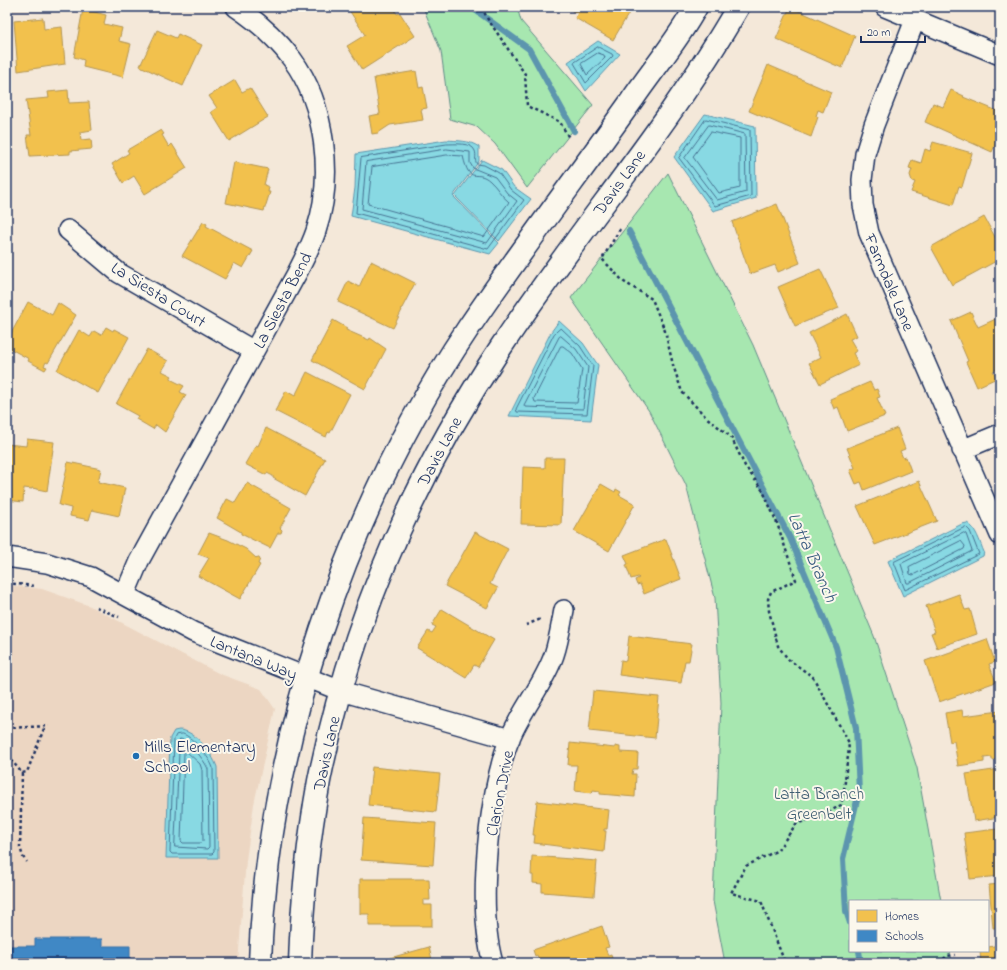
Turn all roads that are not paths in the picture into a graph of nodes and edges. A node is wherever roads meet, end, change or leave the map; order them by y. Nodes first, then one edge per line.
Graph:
1 (236, 7) edge
2 (696, 7) edge
3 (738, 7) edge
4 (885, 7) edge
5 (915, 20) junction
6 (1000, 55) edge
7 (68, 230) dead end
8 (254, 351) junction
9 (1000, 434) edge
10 (962, 450) junction
11 (1000, 535) edge
12 (7, 557) edge
13 (125, 594) junction
14 (564, 610) dead end
15 (306, 679) junction
16 (341, 691) junction
17 (510, 739) junction
18 (260, 963) edge
19 (300, 963) edge
20 (493, 963) edge

1 - 8 street, La Siesta Bend
2 - 15 street
3 - 16 street, Davis Lane
4 - 5 street
5 - 6 street
5 - 10 street, Farmdale Lane
7 - 8 street, La Siesta Court
8 - 13 street, La Siesta Bend
9 - 10 street
10 - 11 street, Farmdale Lane
12 - 13 street, Lantana Way
13 - 15 street, Lantana Way
14 - 17 street, Clarion Drive
15 - 16 street, Lantana Way
15 - 18 street
16 - 17 street, Lantana Way
16 - 19 street, Davis Lane
17 - 20 street, Clarion Drive

